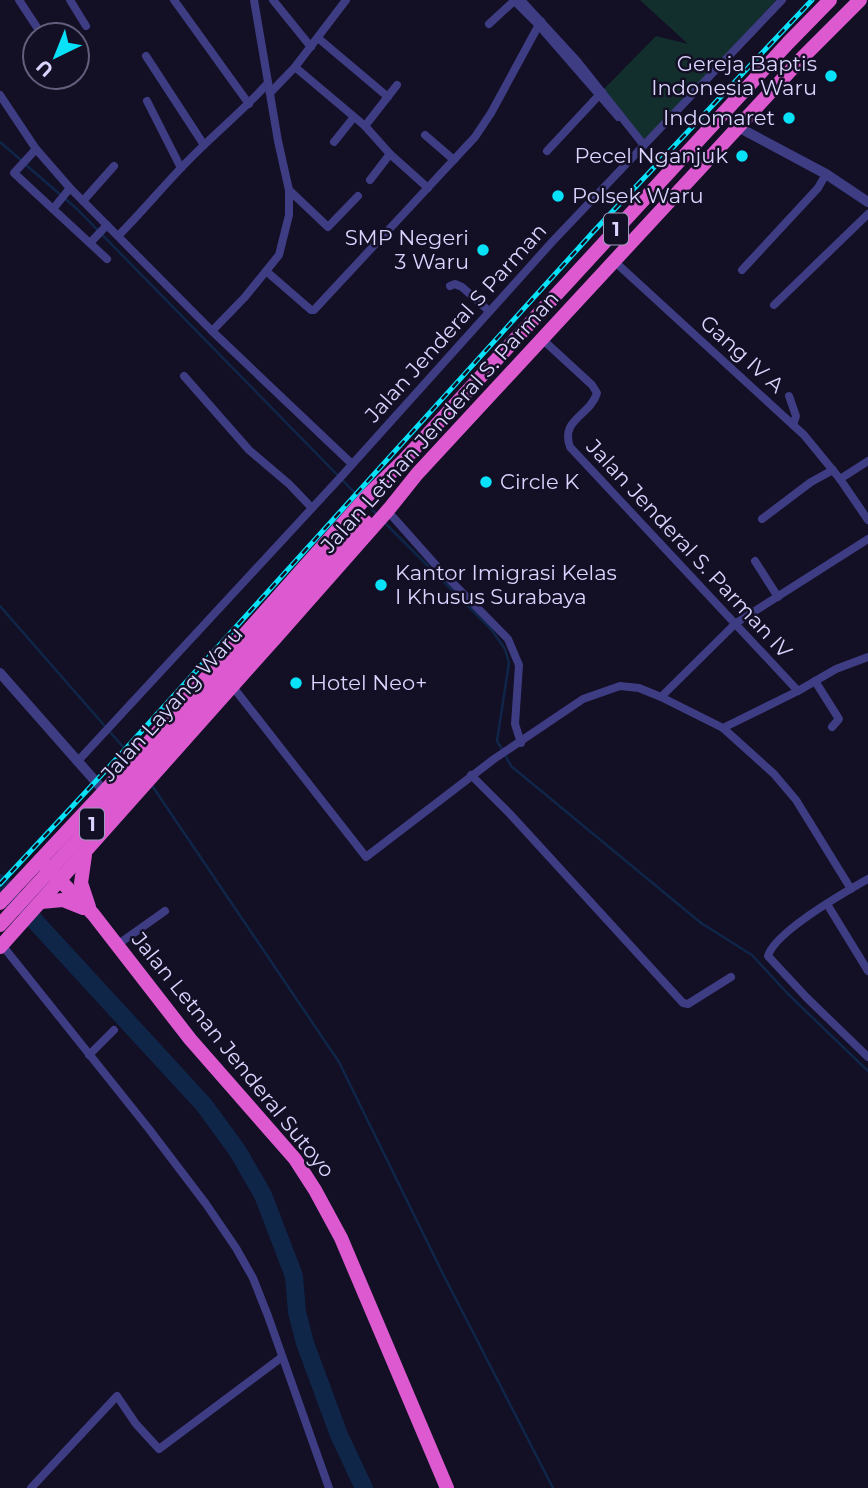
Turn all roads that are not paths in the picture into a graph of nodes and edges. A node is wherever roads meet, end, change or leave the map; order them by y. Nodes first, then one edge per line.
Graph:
1 (19, 0) edge
2 (70, 0) edge
3 (174, 0) edge
4 (254, 0) edge
5 (273, 0) edge
6 (346, 0) edge
7 (515, 0) edge
8 (782, 0) edge
9 (830, 0) edge
10 (860, 0) edge
11 (33, 21) edge
12 (83, 21) edge
13 (489, 24) dead end
14 (539, 24) junction
15 (318, 38) junction
16 (788, 43) junction
17 (311, 47) junction
18 (146, 56) dead end
19 (803, 57) junction
20 (295, 67) junction
21 (268, 83) junction
22 (397, 85) dead end
23 (270, 93) junction
24 (600, 94) junction
25 (0, 95) edge
26 (388, 97) junction
27 (147, 101) dead end
28 (249, 104) junction
29 (354, 117) junction
30 (365, 125) junction
31 (738, 127) junction
32 (425, 135) dead end
33 (334, 142) dead end
34 (204, 145) junction
35 (643, 145) junction
36 (36, 149) junction
37 (547, 151) dead end
38 (390, 153) junction
39 (454, 160) junction
40 (114, 166) dead end
41 (181, 168) junction
42 (826, 174) junction
43 (370, 180) dead end
44 (428, 188) junction
45 (289, 190) junction
46 (68, 192) junction
47 (358, 196) dead end
48 (83, 201) junction
49 (868, 202) edge
50 (56, 206) junction
51 (868, 214) edge
52 (104, 227) junction
53 (118, 236) junction
54 (92, 241) junction
55 (107, 259) dead end
56 (614, 261) junction
57 (743, 270) dead end
58 (267, 271) junction
59 (450, 286) dead end
60 (775, 305) dead end
61 (489, 311) junction
62 (212, 331) junction
63 (542, 339) junction
64 (184, 376) dead end
65 (789, 396) dead end
66 (793, 425) junction
67 (868, 461) edge
68 (349, 467) junction
69 (833, 470) junction
70 (416, 474) joint
71 (840, 479) junction
72 (311, 507) junction
73 (376, 508) junction
74 (762, 519) dead end
75 (868, 520) edge
76 (868, 539) edge
77 (755, 561) dead end
78 (778, 597) junction
79 (736, 623) junction
80 (868, 657) edge
81 (0, 673) edge
82 (816, 681) junction
83 (233, 687) junction
84 (798, 691) junction
85 (661, 697) junction
86 (832, 727) dead end
87 (723, 728) junction
88 (521, 743) junction
89 (78, 762) junction
90 (471, 775) junction
91 (104, 791) junction
92 (86, 851) junction
93 (40, 860) junction
94 (23, 878) junction
95 (868, 879) edge
96 (60, 880) junction
97 (851, 889) junction
98 (42, 900) junction
99 (2, 901) edge
100 (827, 904) junction
101 (165, 911) dead end
102 (93, 914) junction
103 (0, 925) edge
104 (117, 945) junction
105 (1, 946) edge
106 (868, 971) edge
107 (731, 977) dead end
108 (114, 1030) dead end
109 (89, 1055) junction
110 (868, 1057) edge
111 (282, 1357) junction
112 (31, 1488) edge
113 (329, 1488) edge
114 (447, 1488) edge

1 - 11 street
2 - 12 street
3 - 28 street
4 - 21 street
5 - 17 street
6 - 15 street
7 - 13 street
7 - 14 street
8 - 35 street, Jalan Jenderal S Parman
9 - 16 highway, 1
10 - 19 highway, Jalan Letnan Jenderal S. Parman / 1
14 - 24 street
14 - 39 street
15 - 17 street
15 - 26 street
16 - 19 highway
16 - 73 highway, Jalan Letnan Jenderal S. Parman / 1
17 - 20 street
18 - 34 street
19 - 31 highway, Jalan Letnan Jenderal S. Parman / 1
20 - 23 street
20 - 29 street
21 - 23 street
21 - 28 street
22 - 26 street
23 - 45 street
24 - 35 street
24 - 37 street
25 - 36 street
26 - 30 street
27 - 41 street
28 - 34 street
29 - 30 street
29 - 33 street
30 - 38 street
31 - 42 street
31 - 56 highway, Jalan Letnan Jenderal S. Parman / 1
32 - 39 street
34 - 41 street
35 - 61 street, Jalan Jenderal S Parman
36 - 46 street
36 - 50 street
38 - 43 street
38 - 44 street
39 - 44 street
40 - 48 street
41 - 53 street
42 - 49 street
42 - 57 street
44 - 58 street
45 - 47 street
45 - 58 street
46 - 48 street
46 - 50 street
48 - 52 street
50 - 54 street
51 - 60 street
52 - 53 street
52 - 54 street
53 - 62 street
54 - 55 street
56 - 63 highway, Jalan Letnan Jenderal S. Parman / 1
56 - 66 street, Gang IV A
58 - 62 street
59 - 61 street
61 - 68 street, Jalan Jenderal S Parman
62 - 68 street
63 - 70 highway, Jalan Letnan Jenderal S. Parman / 1
63 - 79 street, Jalan Jenderal S. Parman IV
64 - 72 street
65 - 66 street
66 - 69 street, Gang IV A
67 - 71 street
68 - 72 street, Jalan Jenderal S Parman
69 - 71 street, Gang IV A
69 - 74 street
70 - 73 highway, Jalan Layang Waru / 1
71 - 75 street, Gang IV A
72 - 89 street, Jalan Jenderal S Parman
73 - 83 highway, Jalan Letnan Jenderal S. Parman
73 - 88 street
73 - 91 highway, Jalan Letnan Jenderal S. Parman
73 - 103 highway, Jalan Layang Waru / 1
76 - 78 street
77 - 78 street
78 - 79 street
79 - 84 street, Jalan Jenderal S. Parman IV
79 - 85 street
80 - 82 street
81 - 89 street
82 - 84 street
82 - 86 street
83 - 90 street
83 - 92 highway, Jalan Letnan Jenderal S. Parman
84 - 87 street
85 - 87 street
85 - 88 street
87 - 97 street
88 - 90 street
89 - 91 street
90 - 107 street
91 - 93 highway, Jalan Letnan Jenderal S. Parman
92 - 96 highway, Jalan Letnan Jenderal S. Parman
92 - 102 highway
93 - 94 highway, Jalan Letnan Jenderal S. Parman
93 - 96 highway, Jalan Letnan Jenderal Sutoyo
94 - 98 highway
94 - 99 highway, Jalan Letnan Jenderal S. Parman
95 - 97 street
96 - 98 highway, Jalan Letnan Jenderal S. Parman
96 - 102 highway, Jalan Letnan Jenderal Sutoyo
97 - 100 street
98 - 102 highway
98 - 105 highway, Jalan Letnan Jenderal S. Parman
100 - 106 street
100 - 110 street
101 - 104 street
102 - 104 highway, Jalan Letnan Jenderal Sutoyo
104 - 114 highway, Jalan Letnan Jenderal Sutoyo
105 - 109 street
108 - 109 street
109 - 111 street
111 - 112 street
111 - 113 street

